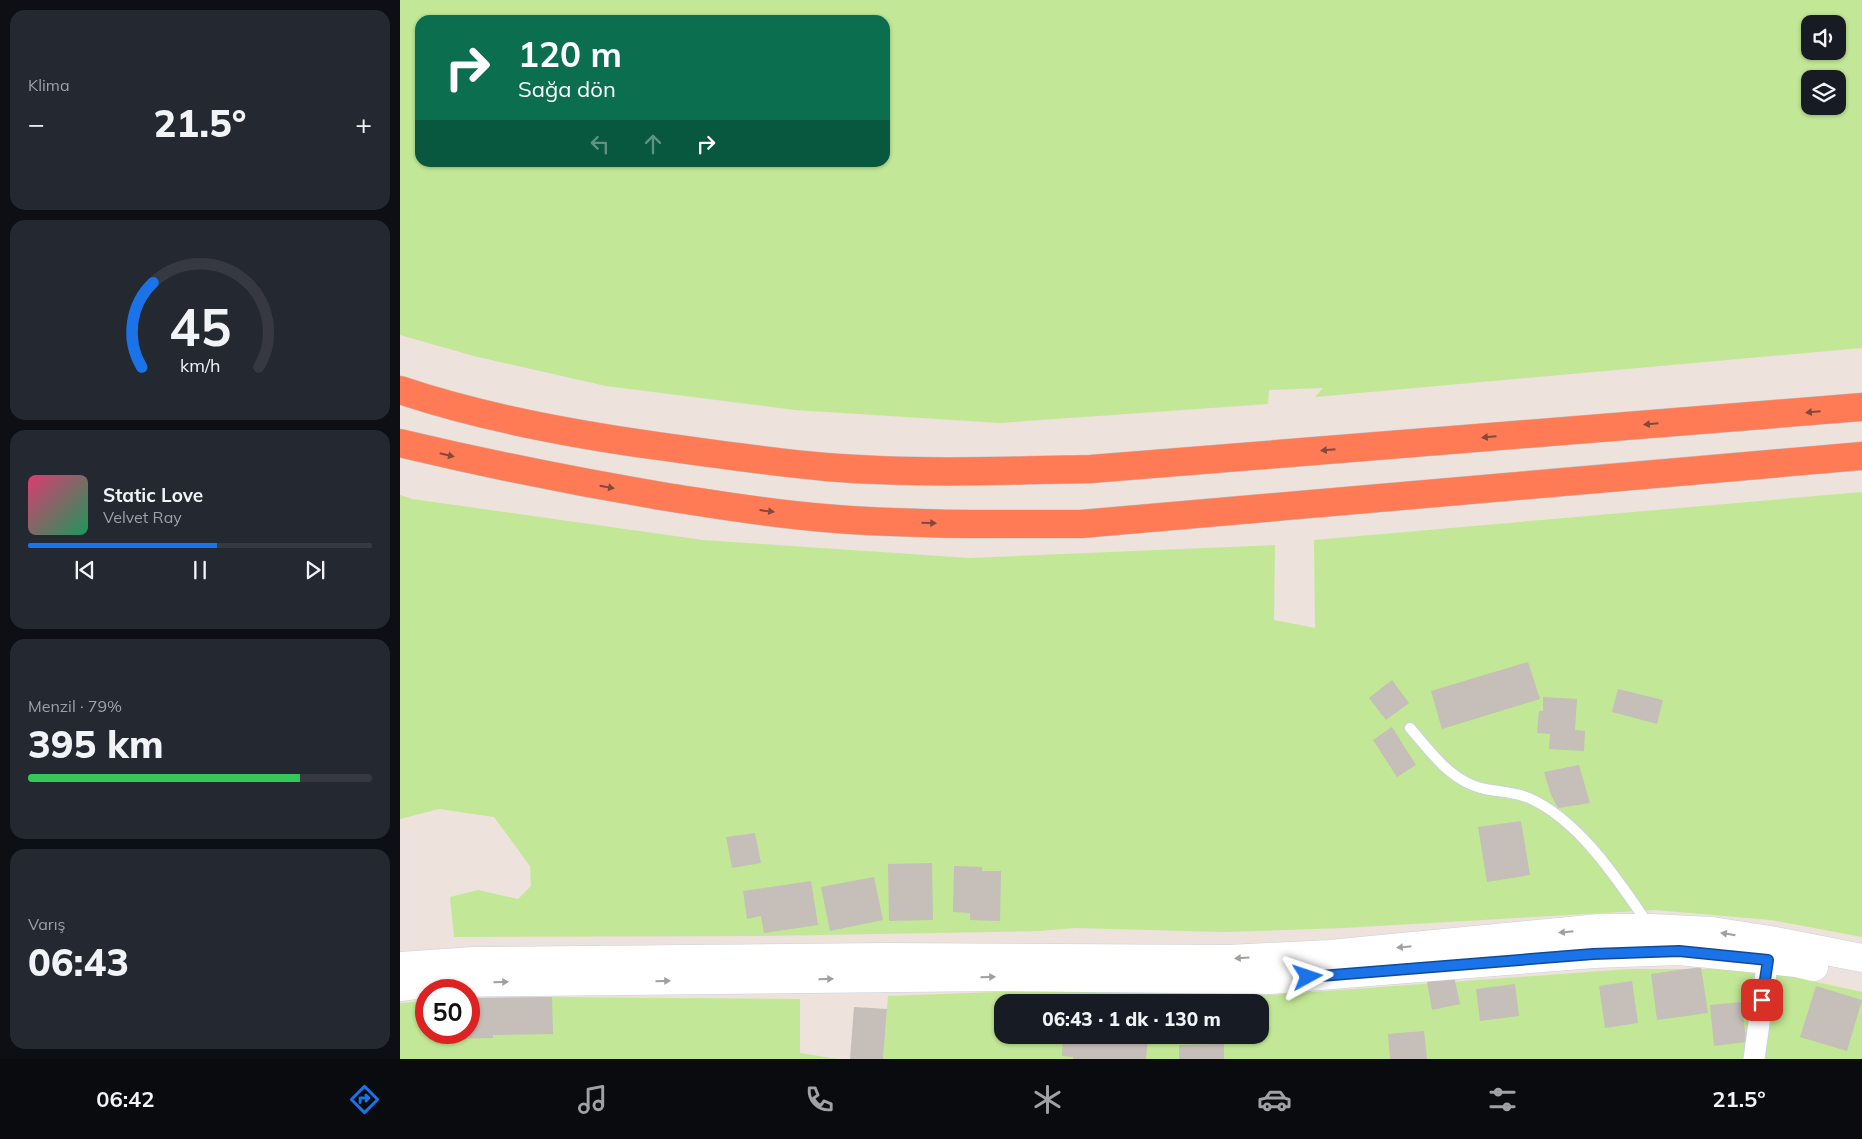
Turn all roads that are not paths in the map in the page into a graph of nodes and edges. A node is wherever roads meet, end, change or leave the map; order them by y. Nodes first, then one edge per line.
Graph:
1 (400, 390) edge
2 (1862, 407) edge
3 (400, 443) edge
4 (1862, 456) edge
5 (1410, 728) dead end
6 (1650, 928) junction
7 (1769, 950) junction
8 (1862, 958) edge
9 (400, 966) edge
10 (1862, 977) edge
11 (400, 987) edge
12 (1754, 1059) edge

2 -> 1 highway
3 -> 4 highway
5 - 6 lane
7 -> 6 main road
6 -> 9 main road
7 - 8 main road
7 - 10 main road
11 -> 7 main road
7 - 12 street

